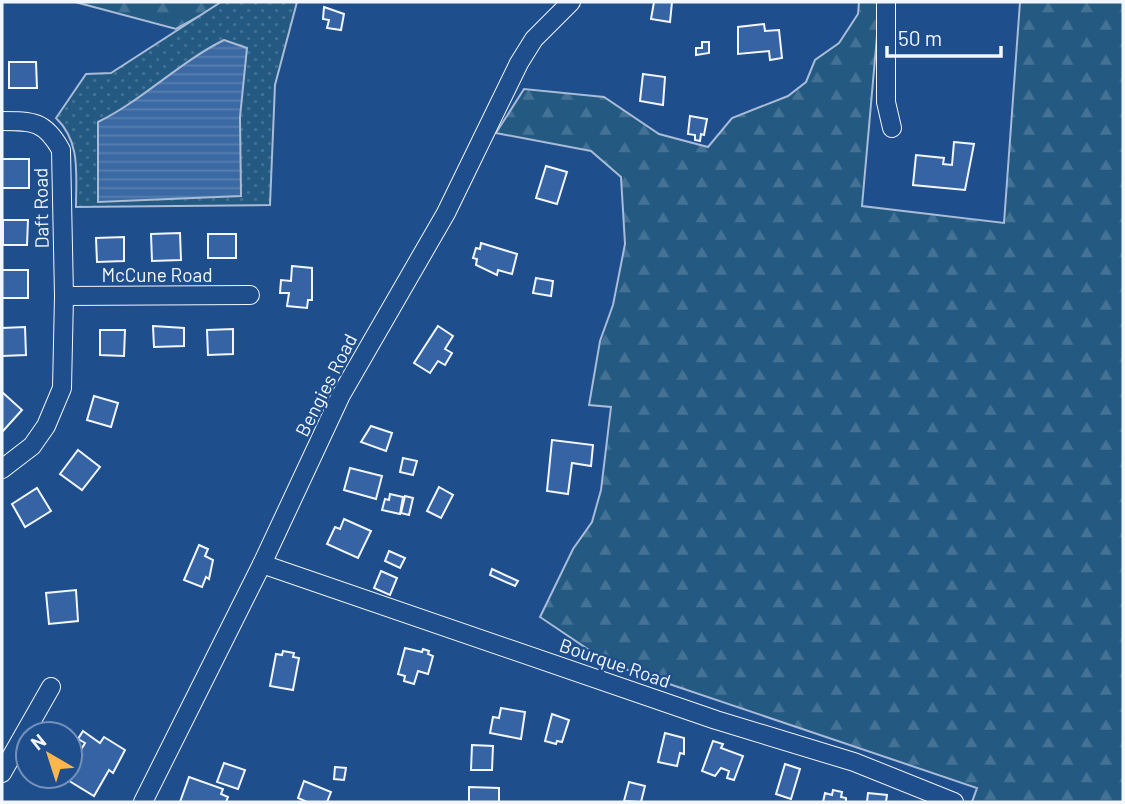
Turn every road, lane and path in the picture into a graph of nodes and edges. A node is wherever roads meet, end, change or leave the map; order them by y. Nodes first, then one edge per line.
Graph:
1 (571, 2) edge
2 (886, 2) edge
3 (2, 121) edge
4 (892, 128) dead end
5 (250, 295) dead end
6 (64, 296) junction
7 (2, 469) edge
8 (262, 564) junction
9 (51, 687) dead end
10 (2, 773) edge
11 (143, 802) edge
12 (954, 802) edge

1 - 8 street, Bengies Road
2 - 4 street
3 - 6 street, Daft Road
5 - 6 street, McCune Road
6 - 7 street, Daft Road
8 - 11 street, Bengies Road
8 - 12 street, Bourque Road
9 - 10 street

